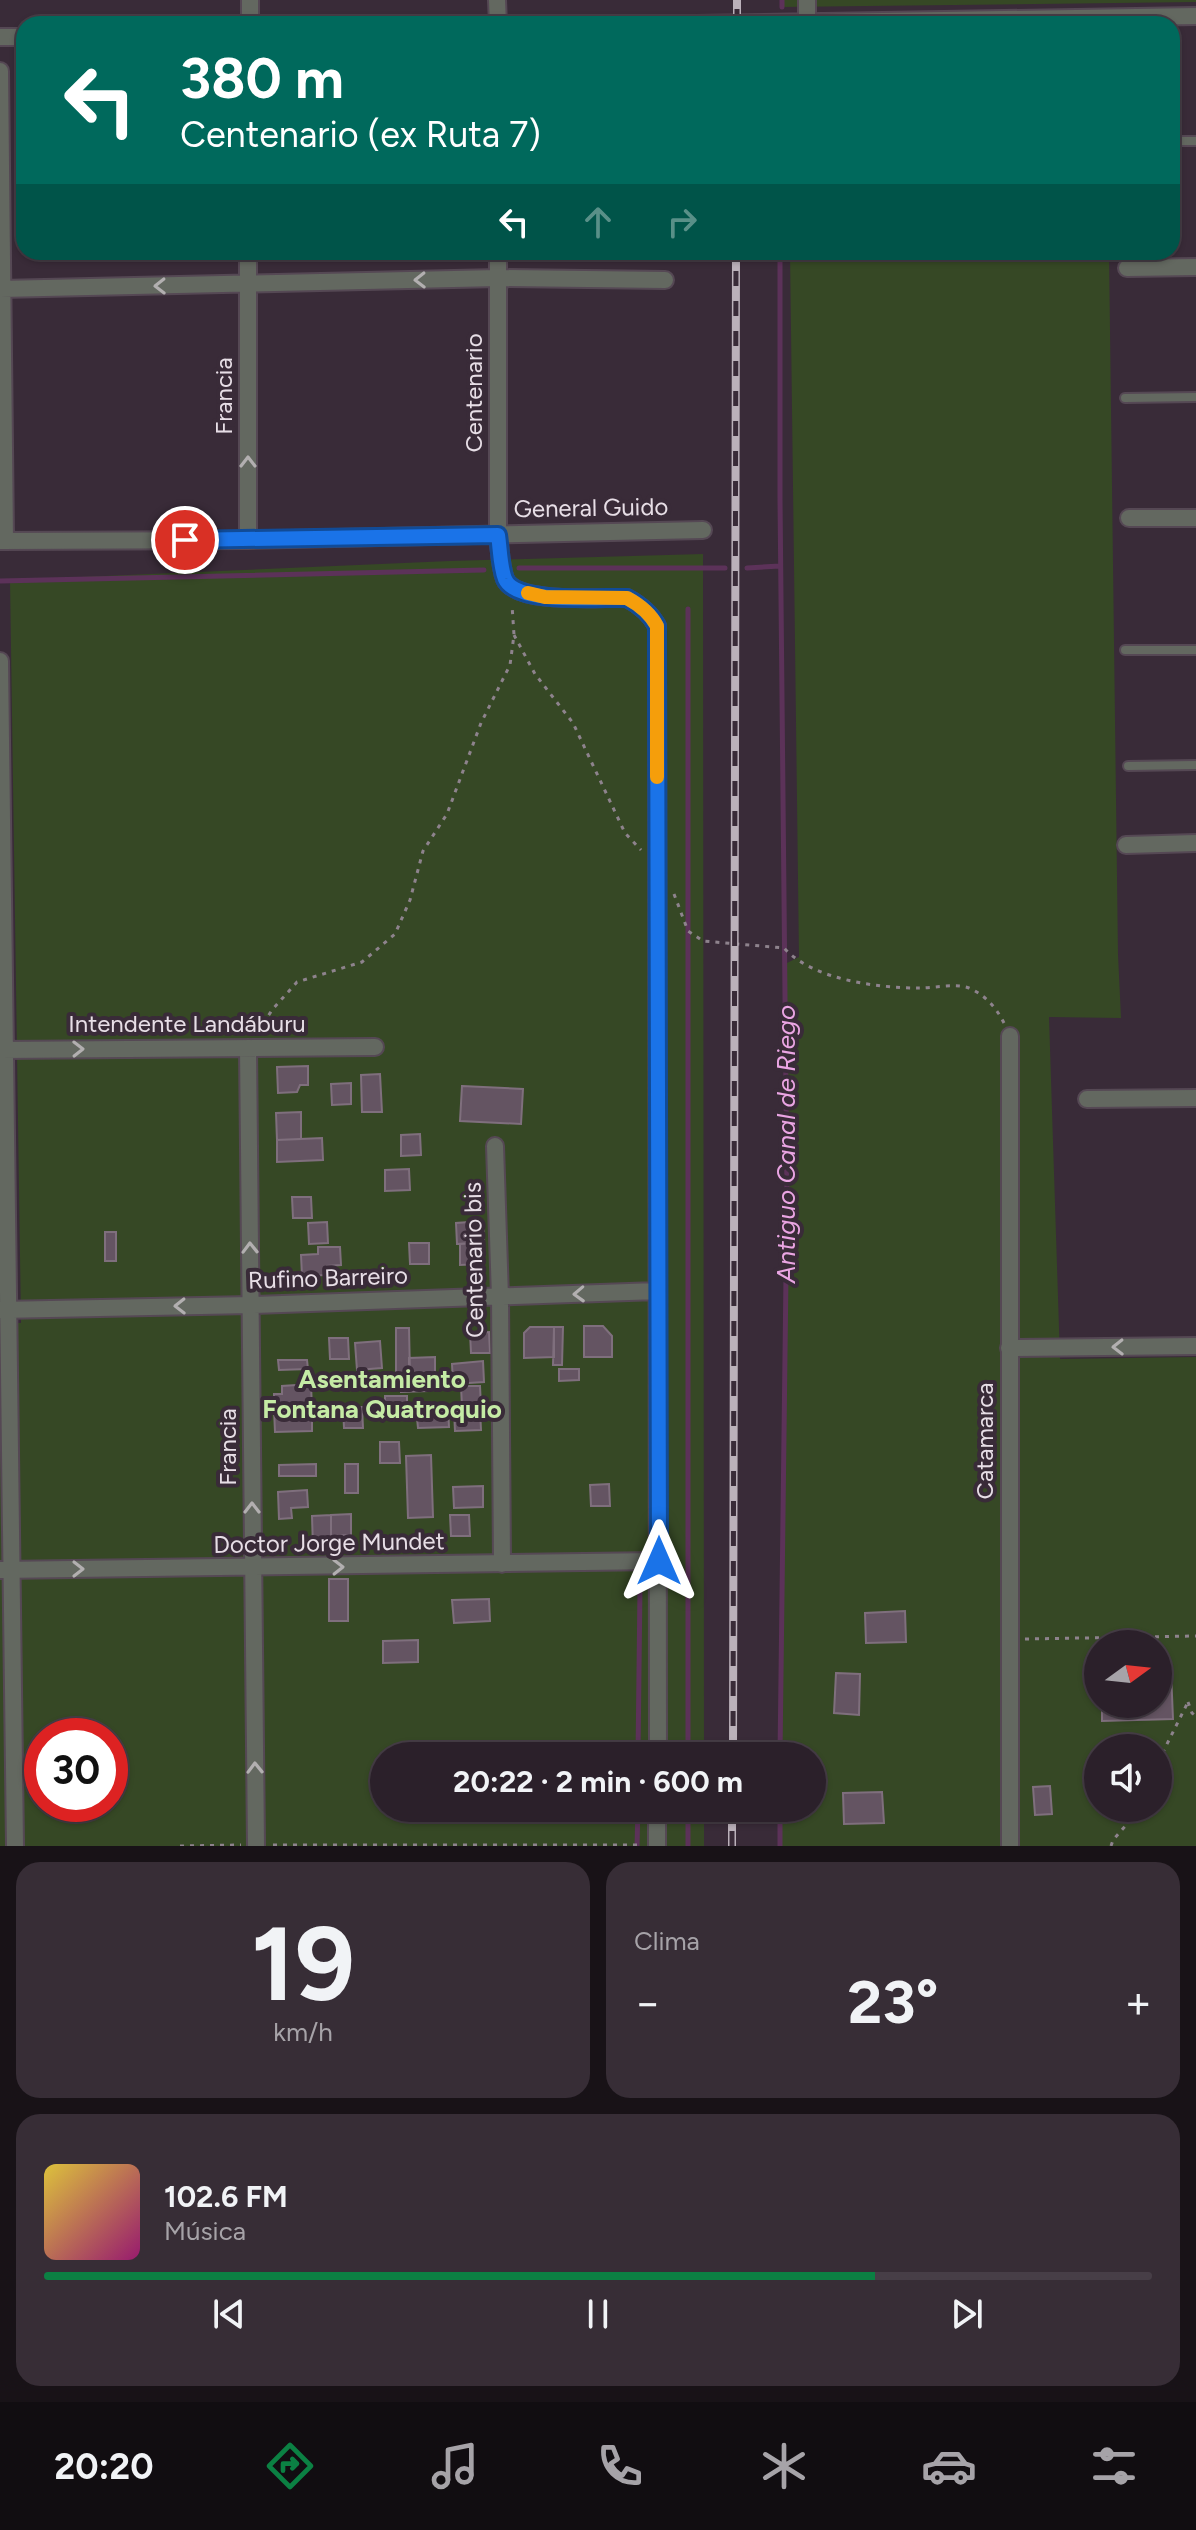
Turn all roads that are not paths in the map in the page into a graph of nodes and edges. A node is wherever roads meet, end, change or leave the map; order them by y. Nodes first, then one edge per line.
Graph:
1 (0, 71) edge
2 (248, 260) edge
3 (498, 260) edge
4 (1196, 267) edge
5 (1127, 268) dead end
6 (498, 278) junction
7 (665, 280) dead end
8 (247, 284) junction
9 (1, 289) edge
10 (1196, 397) edge
11 (1125, 398) dead end
12 (1129, 518) dead end
13 (1196, 518) edge
14 (703, 530) dead end
15 (498, 535) junction
16 (248, 540) junction
17 (3, 541) edge
18 (1125, 650) dead end
19 (1196, 650) edge
20 (0, 661) edge
21 (0, 668) edge
22 (1196, 765) edge
23 (1128, 766) dead end
24 (1, 795) edge
25 (1196, 843) edge
26 (1126, 845) dead end
27 (2, 920) edge
28 (1010, 1036) road end
29 (375, 1047) dead end
30 (248, 1048) junction
31 (3, 1050) edge
32 (1196, 1098) edge
33 (1087, 1099) dead end
34 (495, 1146) dead end
35 (657, 1291) junction
36 (500, 1297) junction
37 (251, 1305) junction
38 (4, 1310) edge
39 (1196, 1346) edge
40 (1009, 1348) junction
41 (659, 1561) junction
42 (502, 1564) junction
43 (253, 1568) junction
44 (6, 1570) edge
45 (658, 1742) edge
46 (657, 1822) edge
47 (15, 1846) edge
48 (256, 1846) edge
49 (657, 1846) edge
50 (1010, 1846) edge

1 - 9 street
2 - 8 street, Francia
3 - 6 street, Centenario
4 - 5 street
6 - 7 street
6 -> 8 street
6 - 15 street, Centenario
8 -> 9 street
16 -> 8 street, Francia
9 - 17 street
10 - 11 lane
12 - 13 street
14 - 15 street, General Guido
15 - 16 street, General Guido
15 - 35 street, Centenario
16 - 17 street, General Guido
18 - 19 lane
20 - 21 street
21 - 24 street
22 - 23 lane
24 - 27 street
25 - 26 street
27 - 31 street
28 - 40 street, Catamarca
29 - 30 street, Intendente Landáburu
31 -> 30 street, Intendente Landáburu
37 -> 30 street, Francia
31 - 38 street
32 - 33 street
34 - 36 street, Centenario bis
35 -> 36 street, Rufino Barreiro
35 - 41 street
36 - 37 street, Rufino Barreiro
36 - 42 street, Centenario bis
37 -> 38 street, Rufino Barreiro
43 -> 37 street, Francia
38 - 44 street
39 -> 40 street
40 - 50 street, Catamarca
41 - 42 street, Doctor Jorge Mundet
41 - 45 street
43 -> 42 street, Doctor Jorge Mundet
44 -> 43 street, Doctor Jorge Mundet
48 -> 43 street, Francia
44 - 47 street
46 - 49 street

